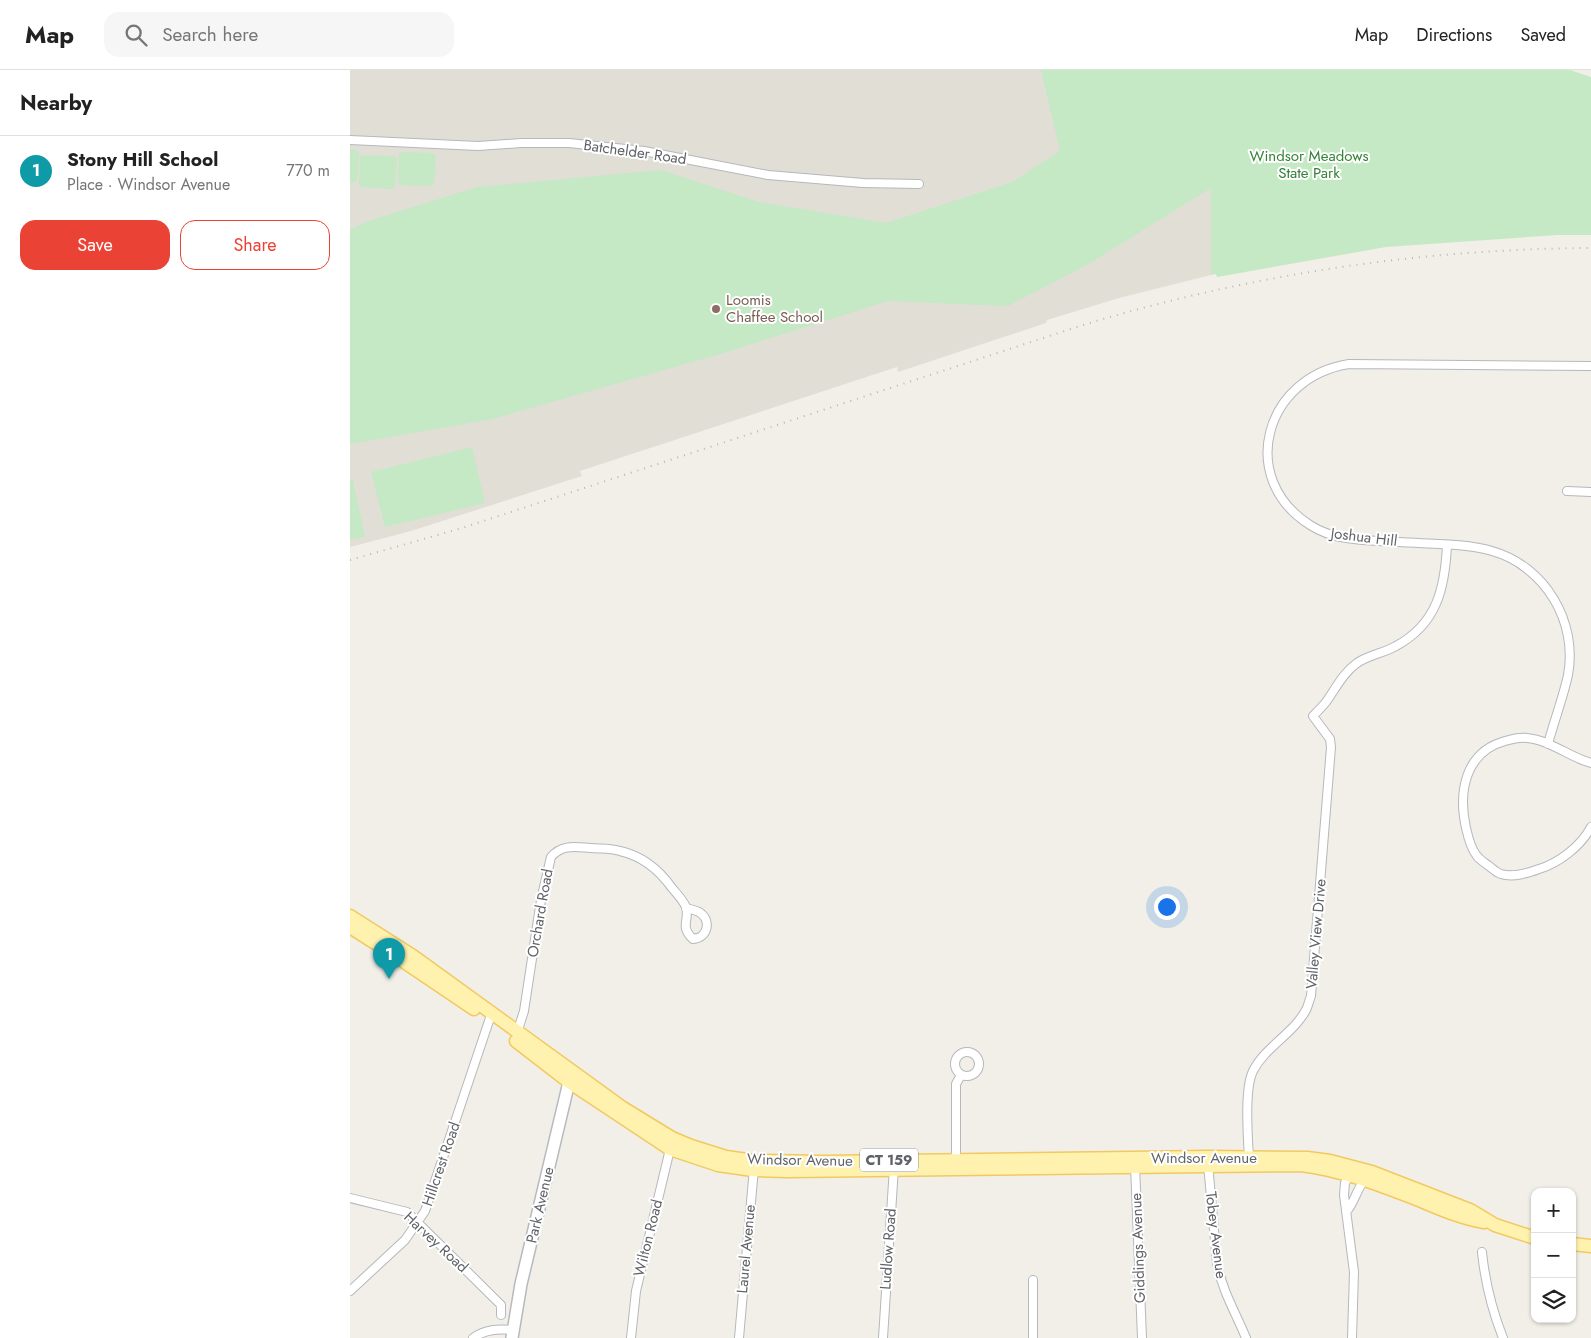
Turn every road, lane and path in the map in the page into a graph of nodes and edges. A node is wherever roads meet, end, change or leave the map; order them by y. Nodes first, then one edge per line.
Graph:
1 (350, 140) edge
2 (919, 184) dead end
3 (1591, 366) edge
4 (1567, 491) dead end
5 (1591, 492) edge
6 (1447, 545) junction
7 (1548, 744) junction
8 (1591, 763) edge
9 (1591, 827) edge
10 (686, 908) dead end
11 (350, 916) edge
12 (350, 927) edge
13 (491, 1016) junction
14 (516, 1036) junction
15 (961, 1075) dead end
16 (571, 1077) junction
17 (671, 1144) junction
18 (1208, 1162) junction
19 (1249, 1162) junction
20 (1135, 1163) junction
21 (894, 1165) junction
22 (956, 1165) junction
23 (754, 1166) junction
24 (1352, 1171) junction
25 (1368, 1176) junction
26 (350, 1198) edge
27 (1347, 1211) junction
28 (418, 1222) junction
29 (1531, 1237) edge
30 (1576, 1244) edge
31 (1591, 1246) edge
32 (1482, 1252) dead end
33 (1033, 1280) dead end
34 (350, 1291) edge
35 (501, 1315) dead end
36 (512, 1334) edge
37 (473, 1338) edge
38 (631, 1338) edge
39 (738, 1338) edge
40 (883, 1338) edge
41 (1033, 1338) edge
42 (1142, 1338) edge
43 (1246, 1338) edge
44 (1352, 1338) edge
45 (1503, 1338) edge

1 - 2 street, Batchelder Road
3 - 6 street, Joshua Hill
4 - 5 street
6 - 7 street, Joshua Hill
6 - 19 street, Valley View Drive
7 - 8 street
7 - 9 street
10 - 14 street, Orchard Road
11 - 13 main road, Windsor Avenue / CT 159
12 - 13 main road, Windsor Avenue / CT 159
13 - 14 main road, Windsor Avenue / CT 159
13 - 28 street, Hillcrest Road
14 - 16 main road, Windsor Avenue / CT 159
15 - 22 street
16 - 17 main road, Windsor Avenue / CT 159
16 - 36 main road, Park Avenue
17 - 23 main road, Windsor Avenue / CT 159
17 - 38 street, Wilton Road
18 - 19 main road, Windsor Avenue / CT 159
18 - 20 main road, Windsor Avenue / CT 159
18 - 43 street, Tobey Avenue
19 - 24 main road, Windsor Avenue / CT 159
20 - 22 main road, Windsor Avenue / CT 159
20 - 42 street, Giddings Avenue
21 - 22 main road, Windsor Avenue / CT 159
21 - 23 main road, Windsor Avenue / CT 159
21 - 40 street, Ludlow Road
23 - 39 street, Laurel Avenue
24 - 25 main road, Windsor Avenue / CT 159
24 - 27 street
25 - 27 street
25 - 29 main road, Windsor Avenue / CT 159
26 - 28 street, Harvey Road
27 - 44 street
28 - 34 street, Hillcrest Road
28 - 35 street, Harvey Road
30 - 31 main road
32 - 45 street
33 - 41 street
36 - 37 street

